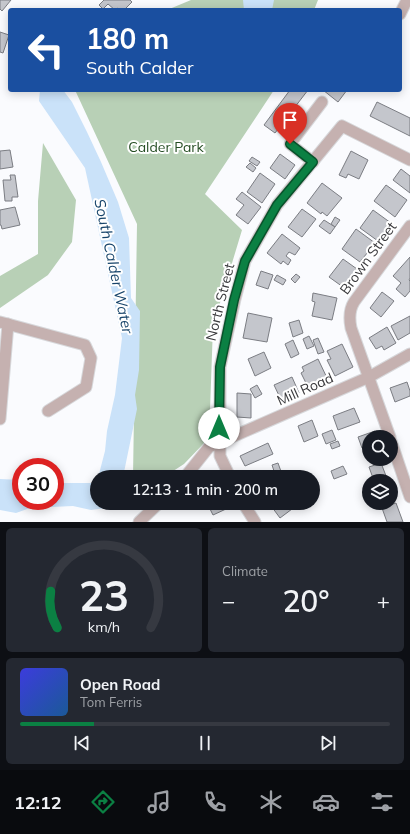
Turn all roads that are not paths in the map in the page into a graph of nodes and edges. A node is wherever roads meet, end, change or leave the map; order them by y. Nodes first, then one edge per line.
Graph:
1 (407, 0) edge
2 (402, 10) edge
3 (322, 102) dead end
4 (410, 160) edge
5 (313, 162) junction
6 (410, 226) edge
7 (4, 323) edge
8 (410, 354) edge
9 (369, 377) junction
10 (48, 411) dead end
11 (0, 419) edge
12 (388, 430) edge
13 (214, 445) junction
14 (398, 462) edge
15 (191, 470) edge
16 (227, 470) edge
17 (410, 497) edge
18 (152, 510) edge
19 (247, 510) edge
20 (139, 522) edge
21 (255, 522) edge

1 - 2 street
3 - 5 street
4 - 5 street, North Street
5 - 13 street, North Street
6 - 9 street, Brown Street
7 - 10 street
7 - 11 street
8 - 9 street, Mill Road
9 - 12 street, Brown Street
9 - 13 street, Mill Road
13 - 15 street
13 - 16 street, North Street
14 - 17 street
18 - 20 street
19 - 21 street

